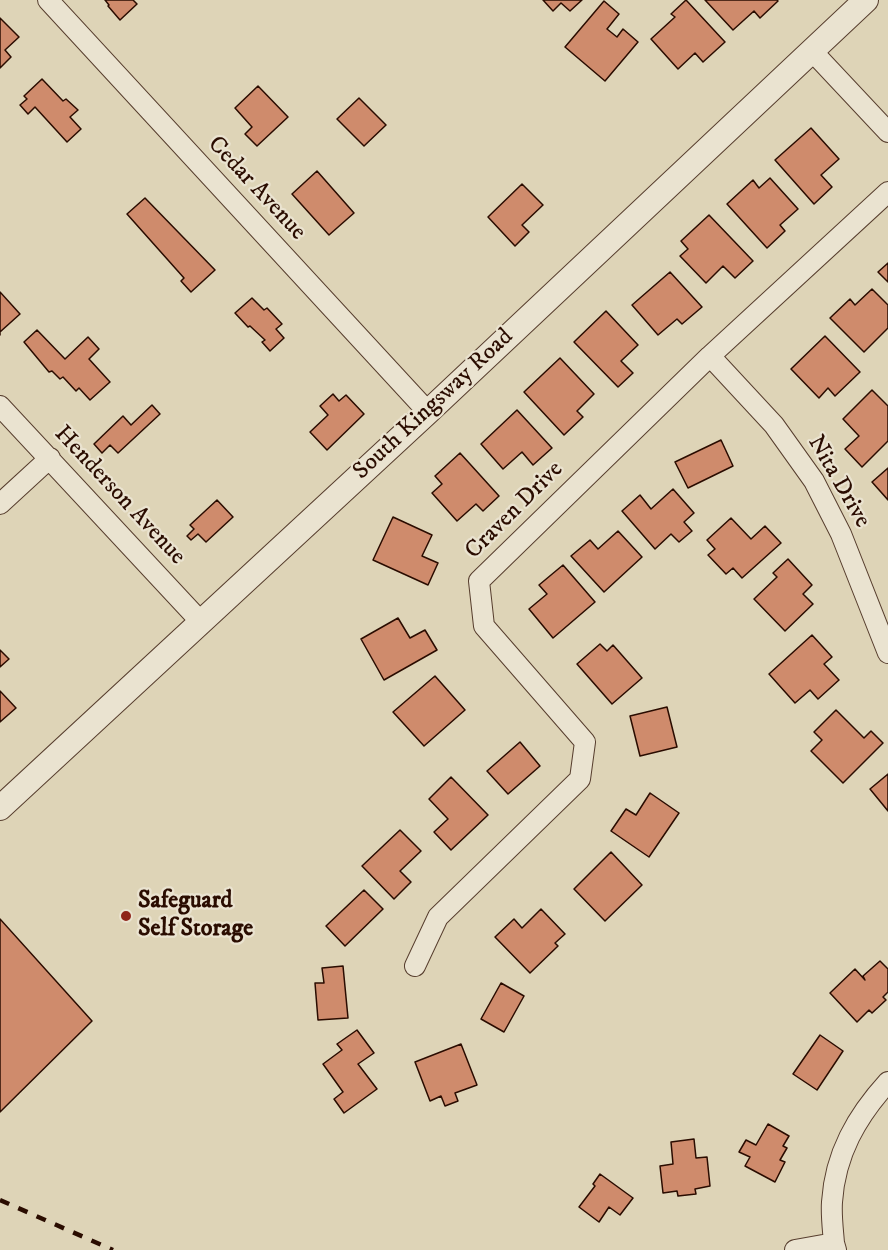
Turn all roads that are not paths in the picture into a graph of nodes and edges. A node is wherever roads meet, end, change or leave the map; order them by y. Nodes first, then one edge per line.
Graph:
1 (48, 0) edge
2 (866, 0) edge
3 (812, 51) junction
4 (888, 132) edge
5 (888, 192) edge
6 (710, 356) junction
7 (0, 406) edge
8 (428, 412) junction
9 (50, 458) junction
10 (0, 504) edge
11 (201, 622) junction
12 (888, 653) edge
13 (0, 808) edge
14 (415, 966) dead end
15 (888, 1082) edge
16 (835, 1247) edge
17 (795, 1250) edge

1 - 8 street, Cedar Avenue
2 - 3 street, South Kingsway Road
3 - 4 street
3 - 8 street, South Kingsway Road
5 - 6 street, Craven Drive
6 - 12 street, Nita Drive
6 - 14 street, Craven Drive
7 - 9 street, Henderson Avenue
8 - 11 street, South Kingsway Road
9 - 10 street
9 - 11 street, Henderson Avenue
11 - 13 street, South Kingsway Road
15 - 16 street
16 - 17 street

